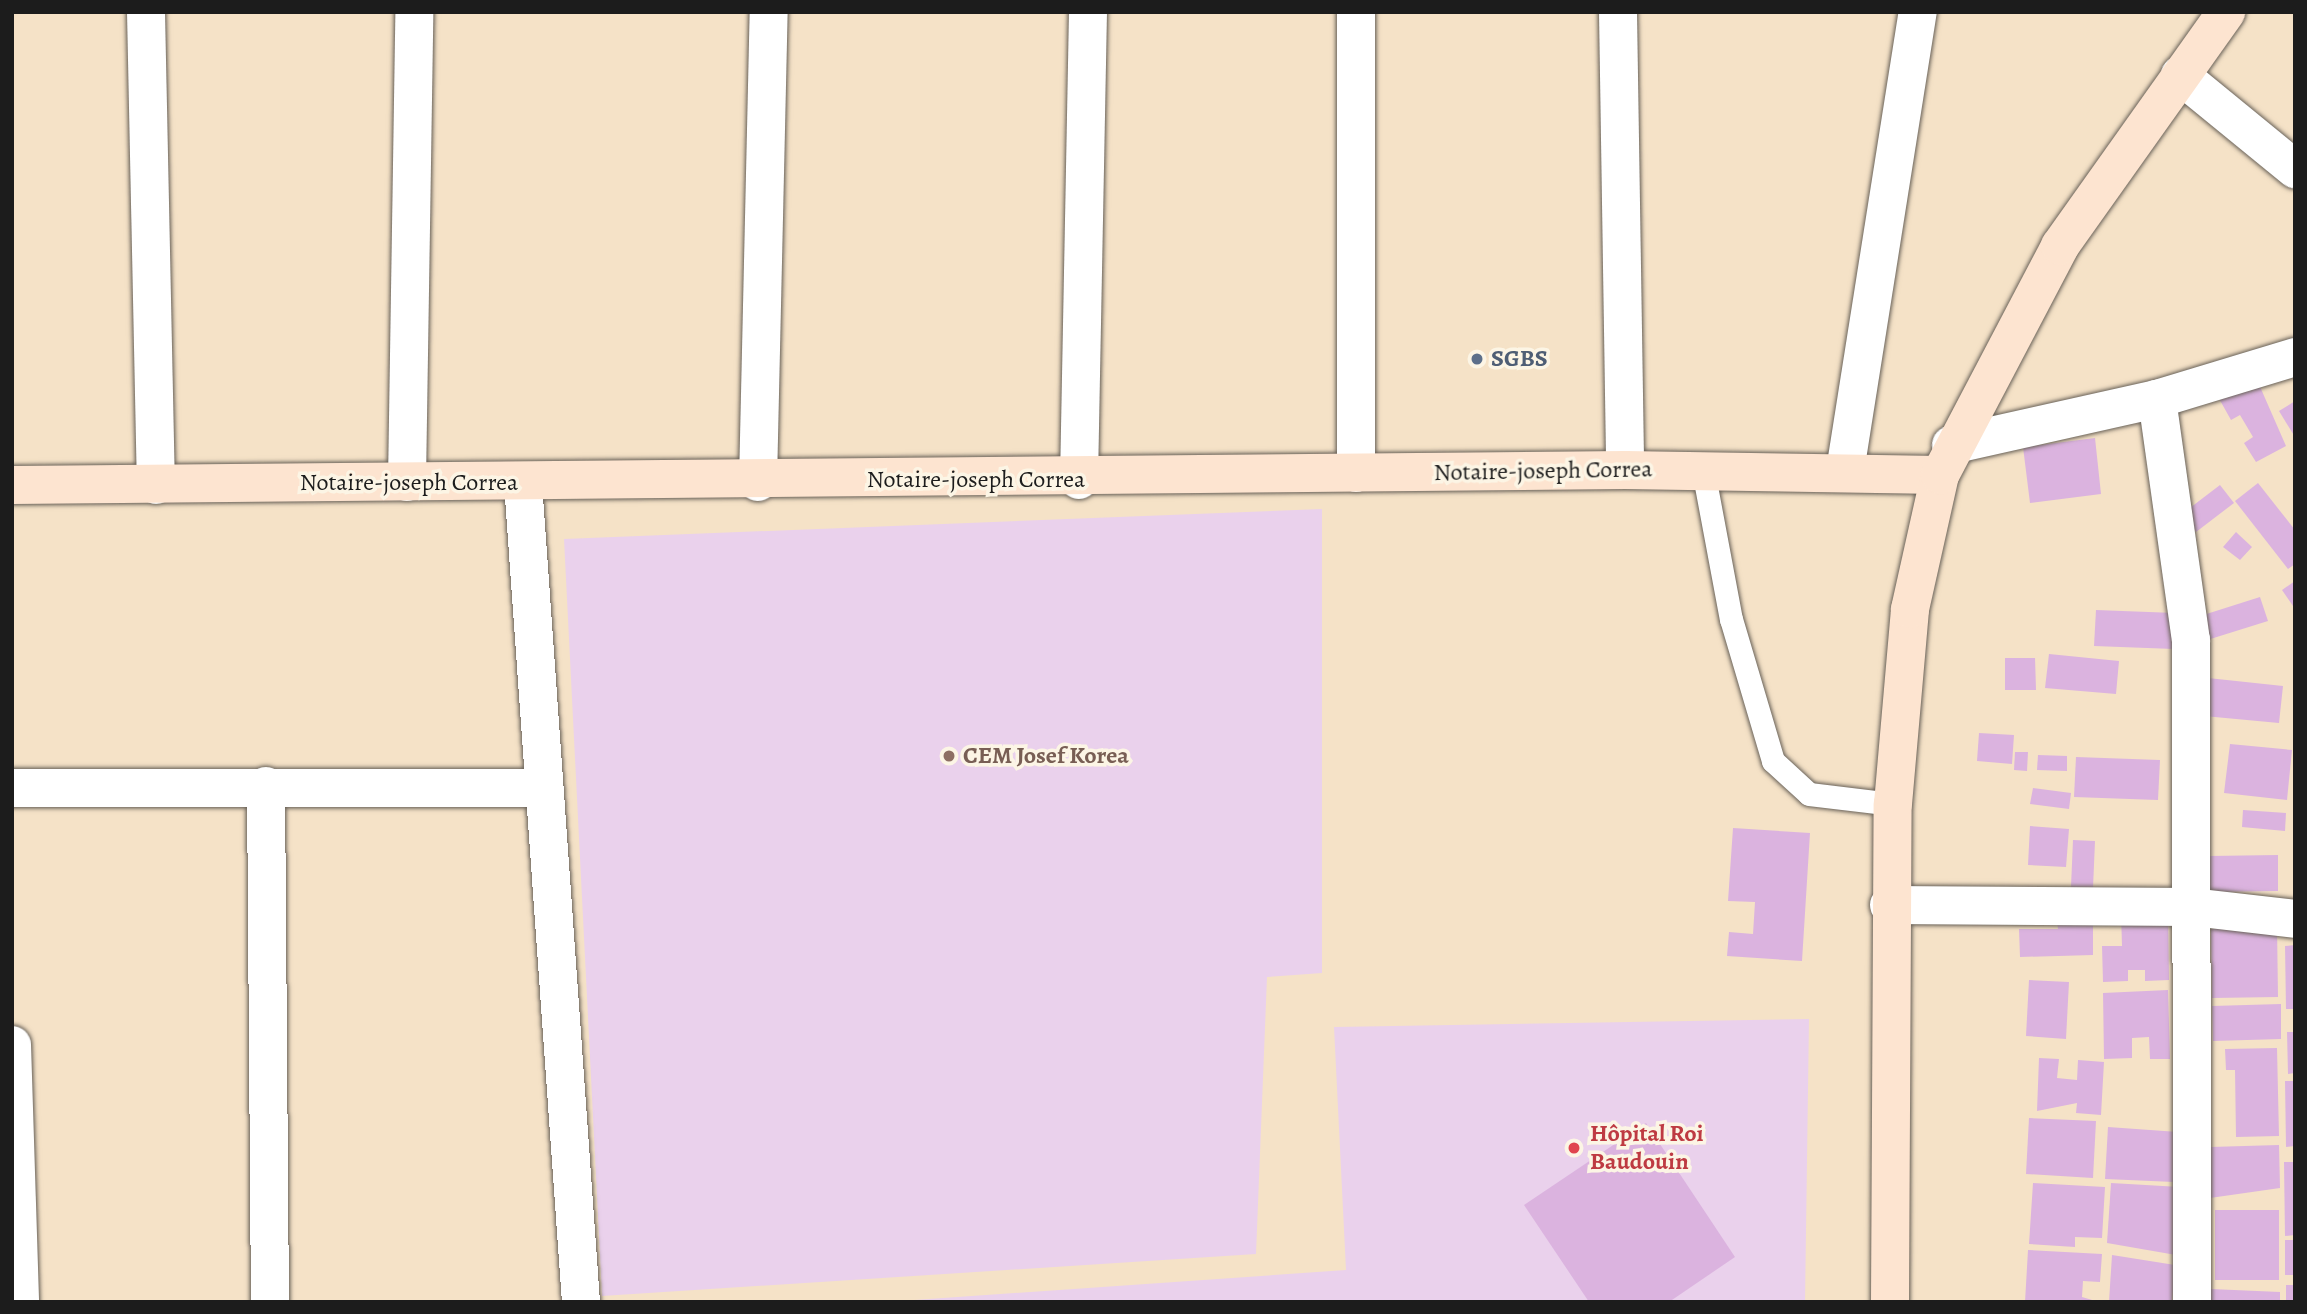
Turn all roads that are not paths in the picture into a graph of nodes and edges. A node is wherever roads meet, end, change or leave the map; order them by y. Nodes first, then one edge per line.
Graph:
1 (146, 12) edge
2 (414, 12) edge
3 (769, 12) edge
4 (1088, 12) edge
5 (1356, 12) edge
6 (1618, 12) edge
7 (1918, 12) edge
8 (2226, 12) edge
9 (2180, 75) junction
10 (2295, 169) edge
11 (2295, 357) edge
12 (2157, 399) junction
13 (1946, 460) junction
14 (1625, 470) junction
15 (1703, 470) junction
16 (1844, 471) junction
17 (1356, 473) junction
18 (1079, 480) junction
19 (407, 482) junction
20 (758, 482) junction
21 (523, 483) junction
22 (12, 485) edge
23 (156, 485) junction
24 (267, 786) junction
25 (12, 788) edge
26 (544, 788) junction
27 (1893, 804) junction
28 (1889, 905) junction
29 (2192, 907) junction
30 (2295, 919) edge
31 (12, 1045) edge
32 (20, 1302) edge
33 (270, 1302) edge
34 (581, 1302) edge
35 (1890, 1302) edge
36 (2192, 1302) edge

1 - 23 street
2 - 19 street
3 - 20 street
4 - 18 street
5 - 17 street
6 - 14 street
7 - 16 street
8 - 9 street
9 - 10 street
9 - 13 street
11 - 12 street
12 - 13 street
12 - 29 street
13 - 16 street, Notaire-joseph Correa
13 - 27 street
14 - 15 street, Notaire-joseph Correa
14 - 17 street, Notaire-joseph Correa
15 - 16 street, Notaire-joseph Correa
15 - 27 lane
17 - 18 street, Notaire-joseph Correa
18 - 20 street, Notaire-joseph Correa
19 - 21 street, Notaire-joseph Correa
19 - 23 street, Notaire-joseph Correa
20 - 21 street, Notaire-joseph Correa
21 - 26 street
22 - 23 street, Notaire-joseph Correa
24 - 25 street
24 - 26 street
24 - 33 street
26 - 34 street
27 - 28 street
28 - 29 street
28 - 35 street
29 - 30 street
29 - 36 street
31 - 32 street

